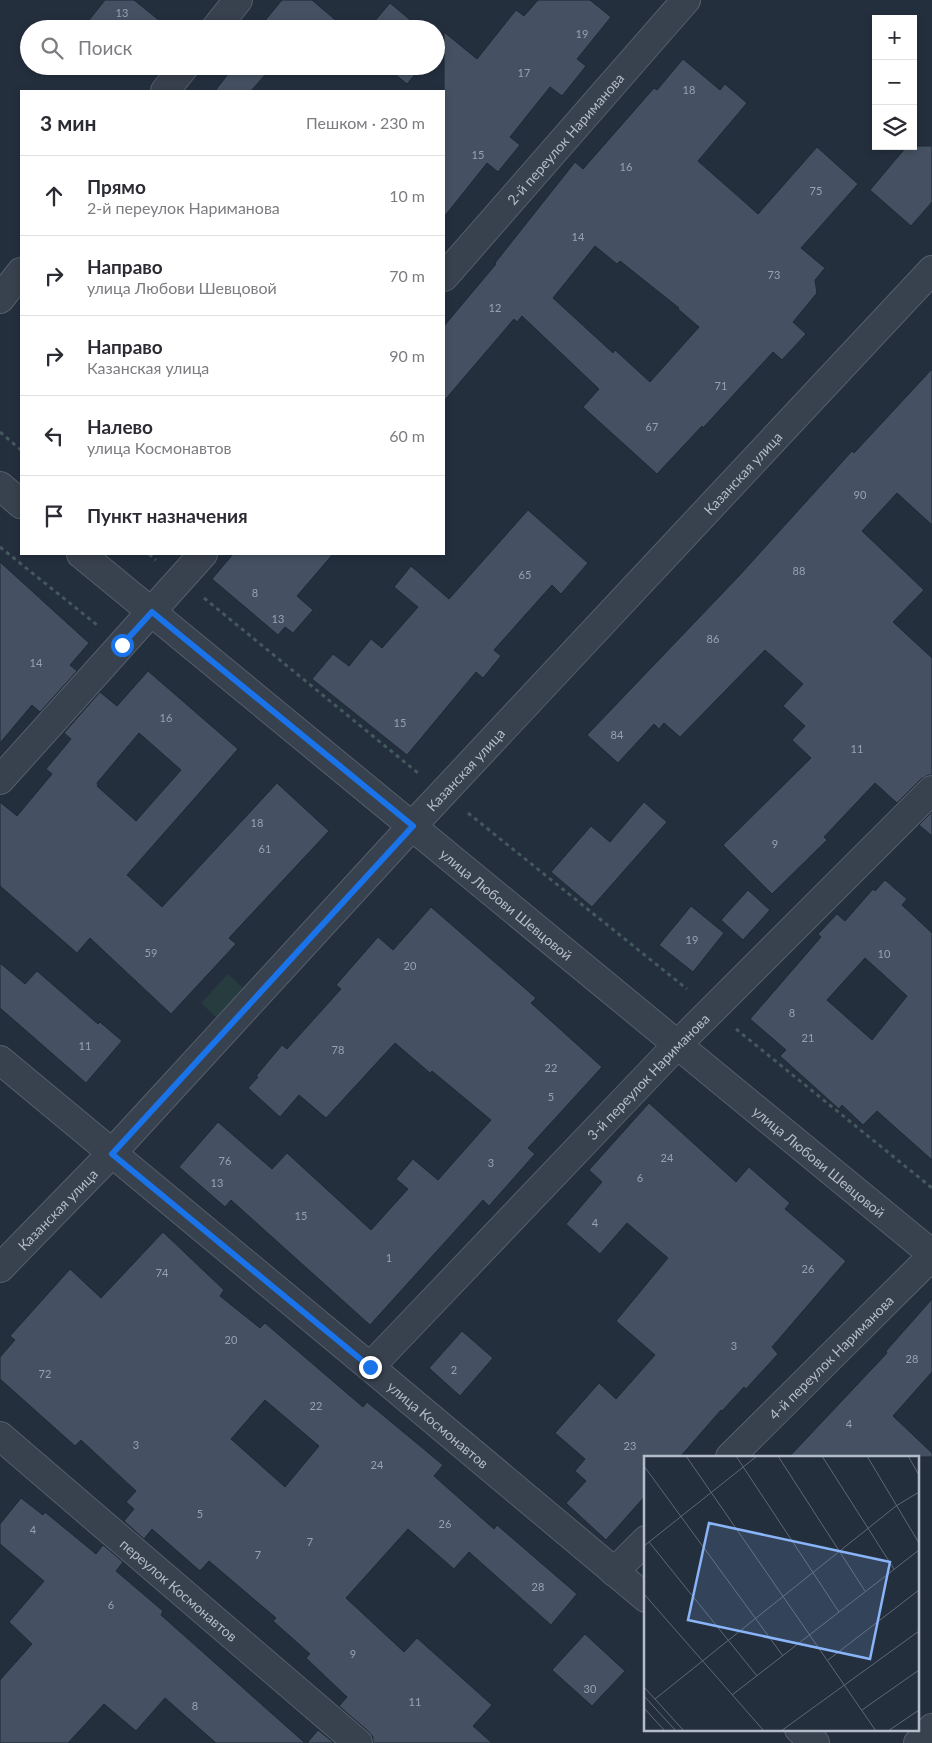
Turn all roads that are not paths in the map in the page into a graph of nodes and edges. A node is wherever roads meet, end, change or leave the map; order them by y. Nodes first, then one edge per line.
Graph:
1 (238, 0) edge
2 (686, 0) edge
3 (222, 20) edge
4 (178, 75) edge
5 (166, 90) edge
6 (932, 270) edge
7 (20, 273) edge
8 (445, 277) edge
9 (0, 299) edge
10 (0, 486) edge
11 (20, 503) edge
12 (83, 555) edge
13 (202, 555) edge
14 (152, 612) junction
15 (0, 780) edge
16 (932, 790) edge
17 (413, 826) junction
18 (678, 1044) junction
19 (0, 1060) edge
20 (112, 1154) junction
21 (932, 1255) edge
22 (0, 1268) edge
23 (370, 1367) junction
24 (0, 1436) edge
25 (731, 1456) edge
26 (644, 1542) edge
27 (614, 1572) junction
28 (644, 1596) edge
29 (932, 1728) edge
30 (800, 1730) edge
31 (358, 1743) edge
32 (815, 1743) edge
33 (918, 1743) edge

1 - 3 street
2 - 8 street, 2-й переулок Нариманова
4 - 5 street
6 - 17 street, Казанская улица
7 - 9 street
10 - 11 street
12 - 14 street, улица Любови Шевцовой
13 - 14 street
14 - 15 street
14 - 17 street, улица Любови Шевцовой
16 - 18 street, 3-й переулок Нариманова
17 - 18 street, улица Любови Шевцовой
17 - 20 street, Казанская улица
18 - 21 street, улица Любови Шевцовой
18 - 23 street, 3-й переулок Нариманова
19 - 20 street, улица Космонавтов
20 - 22 street, Казанская улица
20 - 23 street, улица Космонавтов
21 - 25 street, 4-й переулок Нариманова
23 - 27 street, улица Космонавтов
24 - 31 street, переулок Космонавтов
26 - 27 street
27 - 28 street, улица Космонавтов
29 - 33 street
30 - 32 street

